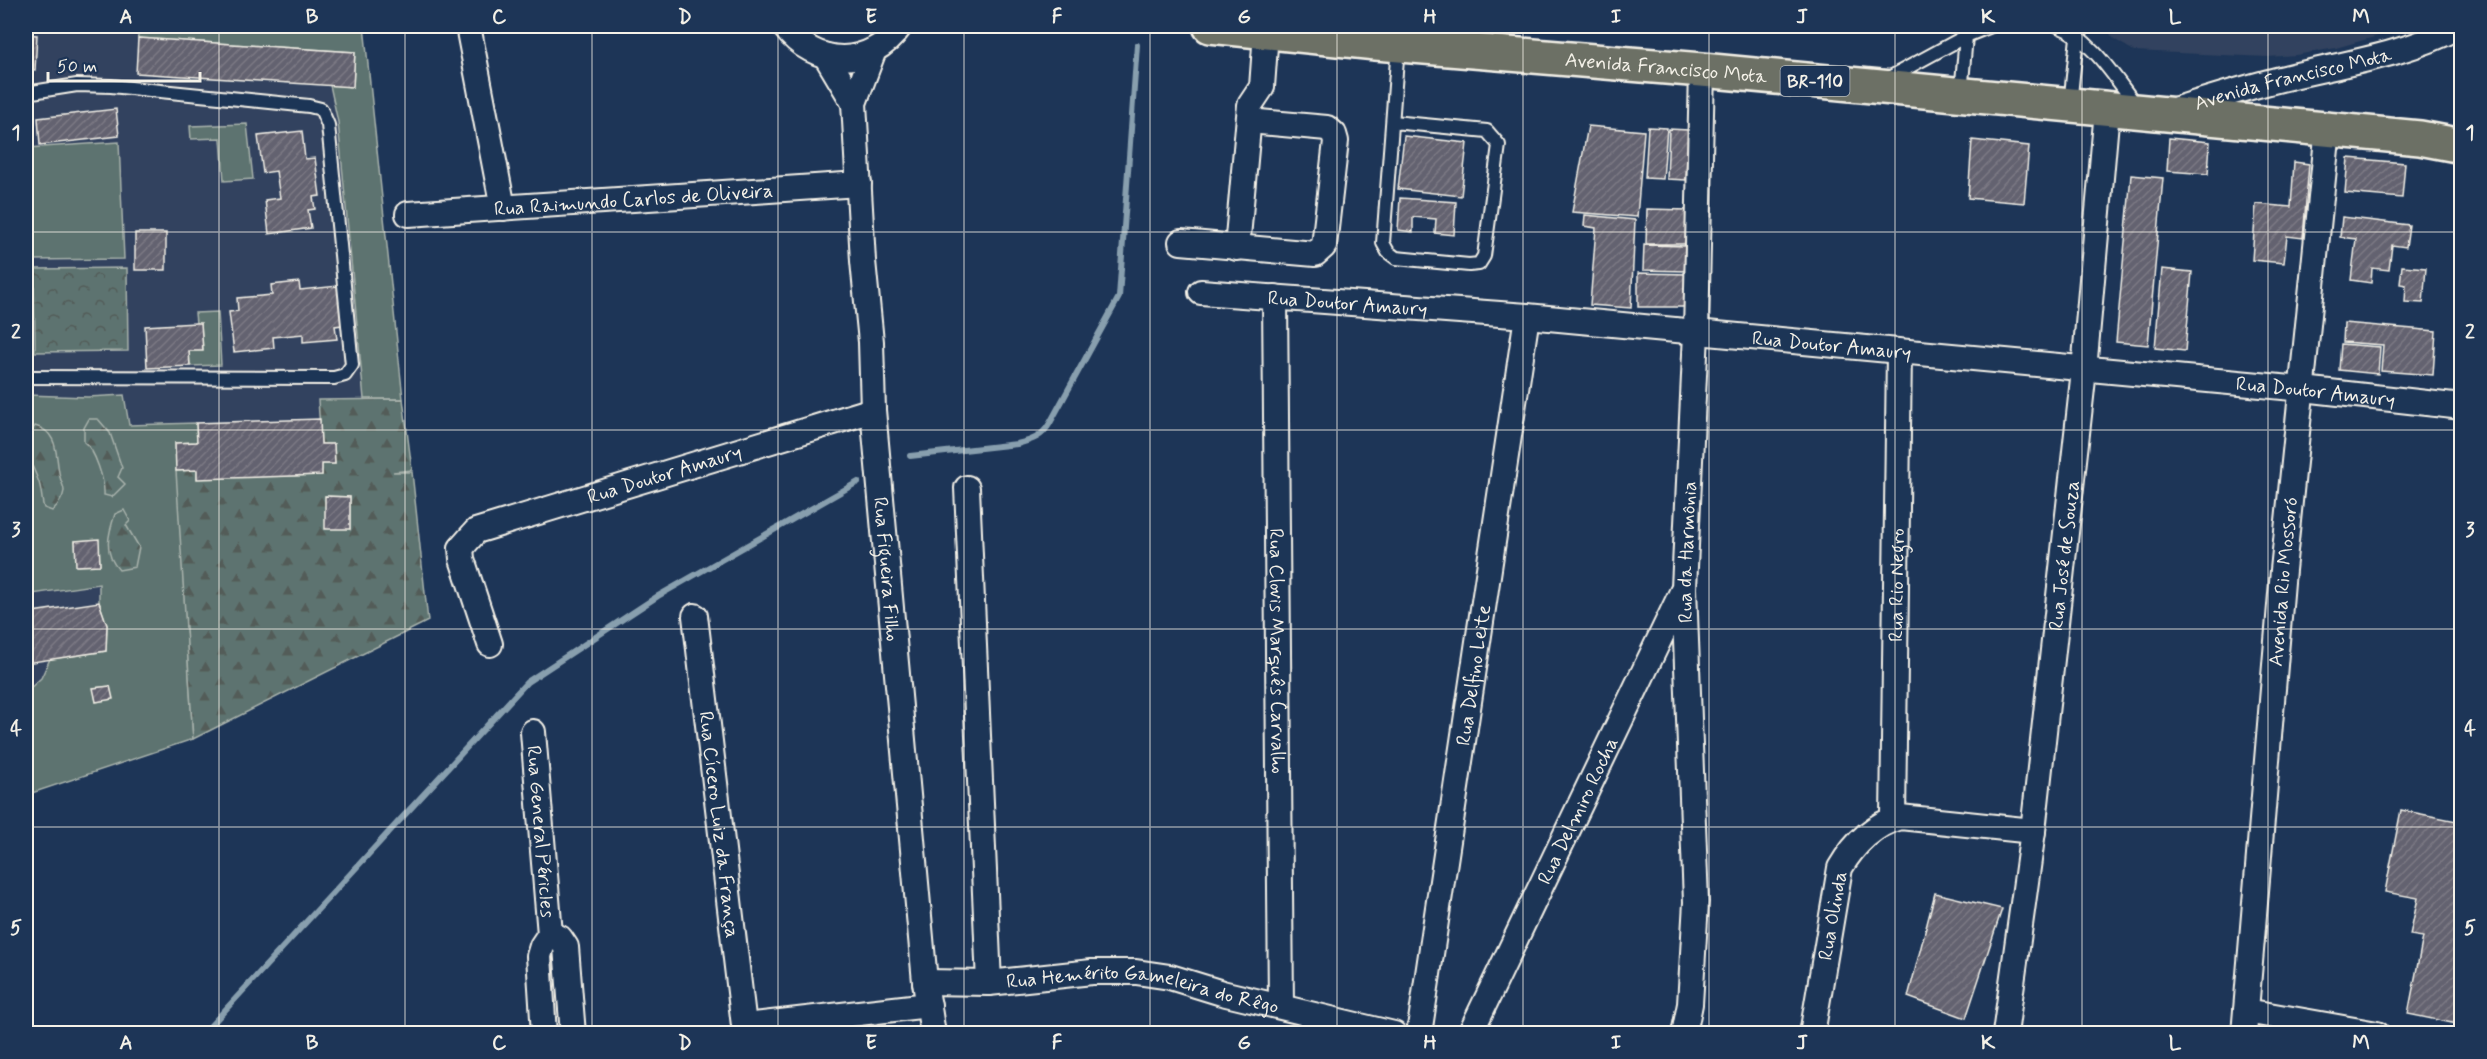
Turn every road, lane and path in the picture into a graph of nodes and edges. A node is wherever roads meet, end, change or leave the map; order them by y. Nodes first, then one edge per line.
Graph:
1 (468, 26) edge
2 (784, 26) edge
3 (900, 26) edge
4 (1210, 26) edge
5 (1991, 26) edge
6 (2058, 26) edge
7 (2460, 26) edge
8 (1266, 32) junction
9 (1966, 36) junction
10 (2077, 37) junction
11 (1386, 38) edge
12 (874, 50) junction
13 (826, 56) junction
14 (1702, 70) junction
15 (1262, 87) junction
16 (1873, 87) junction
17 (26, 93) edge
18 (1961, 96) junction
19 (854, 103) junction
20 (2070, 106) junction
21 (2107, 110) junction
22 (2150, 114) junction
23 (1250, 121) junction
24 (1393, 122) junction
25 (1275, 123) junction
26 (2328, 129) junction
27 (2462, 136) edge
28 (2420, 138) junction
29 (2462, 146) edge
30 (859, 184) junction
31 (503, 208) junction
32 (408, 214) dead end
33 (1181, 242) dead end
34 (1237, 248) junction
35 (1201, 292) dead end
36 (1275, 297) junction
37 (1527, 316) junction
38 (1696, 333) junction
39 (1899, 352) junction
40 (2084, 370) junction
41 (26, 377) edge
42 (2303, 389) junction
43 (2462, 407) edge
44 (873, 410) junction
45 (967, 488) dead end
46 (1684, 588) junction
47 (694, 616) dead end
48 (490, 644) dead end
49 (533, 732) dead end
50 (1893, 819) junction
51 (2033, 831) junction
52 (550, 934) junction
53 (990, 983) junction
54 (927, 993) junction
55 (2008, 1002) junction
56 (1281, 1006) junction
57 (2245, 1022) edge
58 (745, 1030) edge
59 (543, 1034) edge
60 (573, 1034) edge
61 (933, 1034) edge
62 (1394, 1034) edge
63 (1419, 1034) edge
64 (1470, 1034) edge
65 (1684, 1034) edge
66 (1812, 1034) edge
67 (1990, 1034) edge
68 (2005, 1034) edge
69 (2377, 1034) edge

1 - 31 street
2 - 13 street
3 - 12 street
4 - 8 main road, Avenida Francisco Mota / BR-110
5 - 9 lane
6 - 10 lane
7 - 22 street, Avenida Francisco Mota
8 - 11 main road, Avenida Francisco Mota / BR-110
8 - 15 street
9 - 16 lane
9 - 18 lane
10 - 20 lane
10 - 22 lane
11 - 14 main road, Avenida Francisco Mota / BR-110
11 - 24 lane
12 - 13 street
12 - 19 street, Rua Figueira Filho
13 - 19 street, Rua Figueira Filho
14 - 16 main road, Avenida Francisco Mota / BR-110
14 - 38 street, Rua da Harmônia
15 - 23 street
15 - 25 street
16 - 18 main road, Avenida Francisco Mota / BR-110
17 - 41 lane
18 - 20 main road, Avenida Francisco Mota / BR-110
19 - 30 street, Rua Figueira Filho
20 - 21 main road, Avenida Francisco Mota / BR-110
21 - 22 main road, Avenida Francisco Mota / BR-110
21 - 40 street, Rua José de Souza
22 - 26 main road, Avenida Francisco Mota / BR-110
23 - 25 street
23 - 34 street
24 - 24 lane
25 - 34 street
26 - 28 main road, Avenida Francisco Mota / BR-110
26 - 42 street, Avenida Rio Mossoró
27 - 28 main road, BR-110
28 - 29 main road, BR-110
30 - 31 street, Rua Raimundo Carlos de Oliveira
30 - 44 street, Rua Figueira Filho
31 - 32 street, Rua Raimundo Carlos de Oliveira
33 - 34 street
35 - 36 street, Rua Doutor Amaury
36 - 37 street, Rua Doutor Amaury
36 - 56 street, Rua Clovis Marquês Carvalho
37 - 38 street, Rua Doutor Amaury
37 - 63 street, Rua Delfino Leite
38 - 39 street, Rua Doutor Amaury
38 - 46 street, Rua da Harmônia
39 - 40 street, Rua Doutor Amaury
39 - 50 street, Rua Rio Negro
40 - 42 street, Rua Doutor Amaury
40 - 51 street, Rua José de Souza
42 - 43 street, Rua Doutor Amaury
42 - 57 street, Avenida Rio Mossoró
44 - 48 street, Rua Doutor Amaury
44 - 54 street, Rua Figueira Filho
45 - 53 street
46 - 64 street, Rua Delmiro Rocha
46 - 65 street, Rua da Harmônia
47 - 58 street, Rua Cícero Luiz da França
49 - 52 street, Rua General Péricles
50 - 51 street
50 - 66 street, Rua Olinda
51 - 55 street, Rua José de Souza
52 - 59 street, Rua General Péricles
52 - 60 street, Rua General Péricles
53 - 54 street, Rua Hemérito Gameleira do Rêgo
53 - 56 street, Rua Hemérito Gameleira do Rêgo
54 - 58 street, Rua Hemérito Gameleira do Rêgo
54 - 61 street, Rua Figueira Filho
55 - 67 street, Rua José de Souza
55 - 68 street, Rua José de Souza
56 - 62 street, Rua Hemérito Gameleira do Rêgo
57 - 69 street

